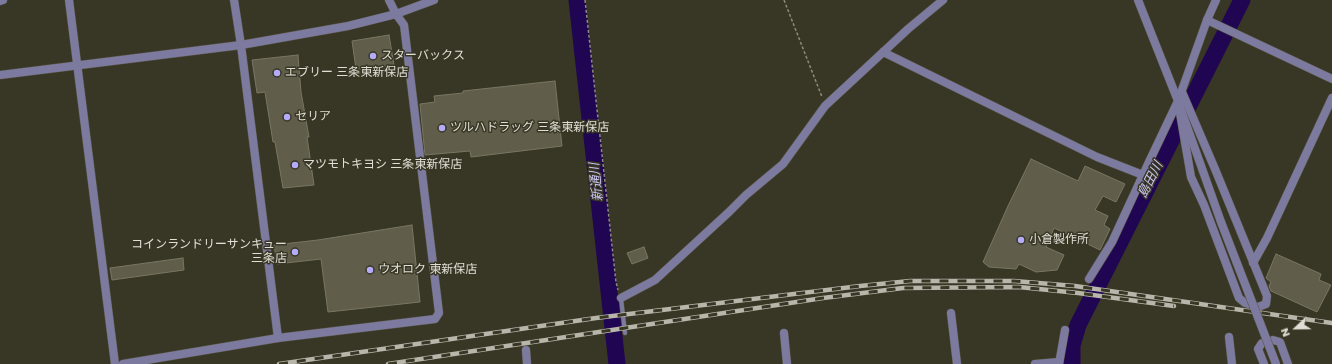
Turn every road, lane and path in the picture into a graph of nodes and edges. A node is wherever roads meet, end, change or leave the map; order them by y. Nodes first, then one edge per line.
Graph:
1 (69, 0) edge
2 (234, 0) edge
3 (389, 0) edge
4 (434, 0) edge
5 (585, 0) edge
6 (784, 0) edge
7 (943, 0) edge
8 (1138, 0) edge
9 (1216, 0) edge
10 (396, 14) junction
11 (1207, 20) junction
12 (241, 45) junction
13 (883, 52) junction
14 (78, 65) junction
15 (0, 75) edge
16 (1332, 79) edge
17 (1182, 92) junction
18 (1332, 98) edge
19 (1178, 101) junction
20 (825, 106) junction
21 (1143, 175) junction
22 (1253, 263) junction
23 (1089, 279) dead end
24 (621, 298) junction
25 (951, 313) dead end
26 (1065, 330) dead end
27 (625, 333) dead end
28 (784, 333) dead end
29 (1230, 337) dead end
30 (278, 338) junction
31 (526, 350) dead end
32 (1059, 363) edge
33 (115, 364) edge
34 (123, 364) edge
35 (527, 364) edge
36 (787, 364) edge
37 (956, 364) edge
38 (1035, 364) edge
39 (1232, 364) edge
40 (1264, 364) edge
41 (1276, 364) edge
42 (1288, 364) edge

1 - 14 street
2 - 12 street
3 - 10 street
4 - 10 street
5 - 24 path
6 - 20 path
7 - 13 street
8 - 19 street
9 - 11 street
10 - 12 street
10 - 30 street
11 - 16 street
11 - 17 street
12 - 14 street
12 - 30 street
13 - 20 street
13 - 21 street
14 - 15 street
14 - 33 street
17 - 19 street
17 - 22 street
18 - 22 street
19 - 21 street
19 - 22 street
19 - 41 street, bridge
20 - 24 street
21 - 23 street
24 - 27 lane
25 - 37 street
26 - 32 street
28 - 36 street
29 - 39 street
30 - 34 street
31 - 35 street
32 - 38 street
40 - 42 street

